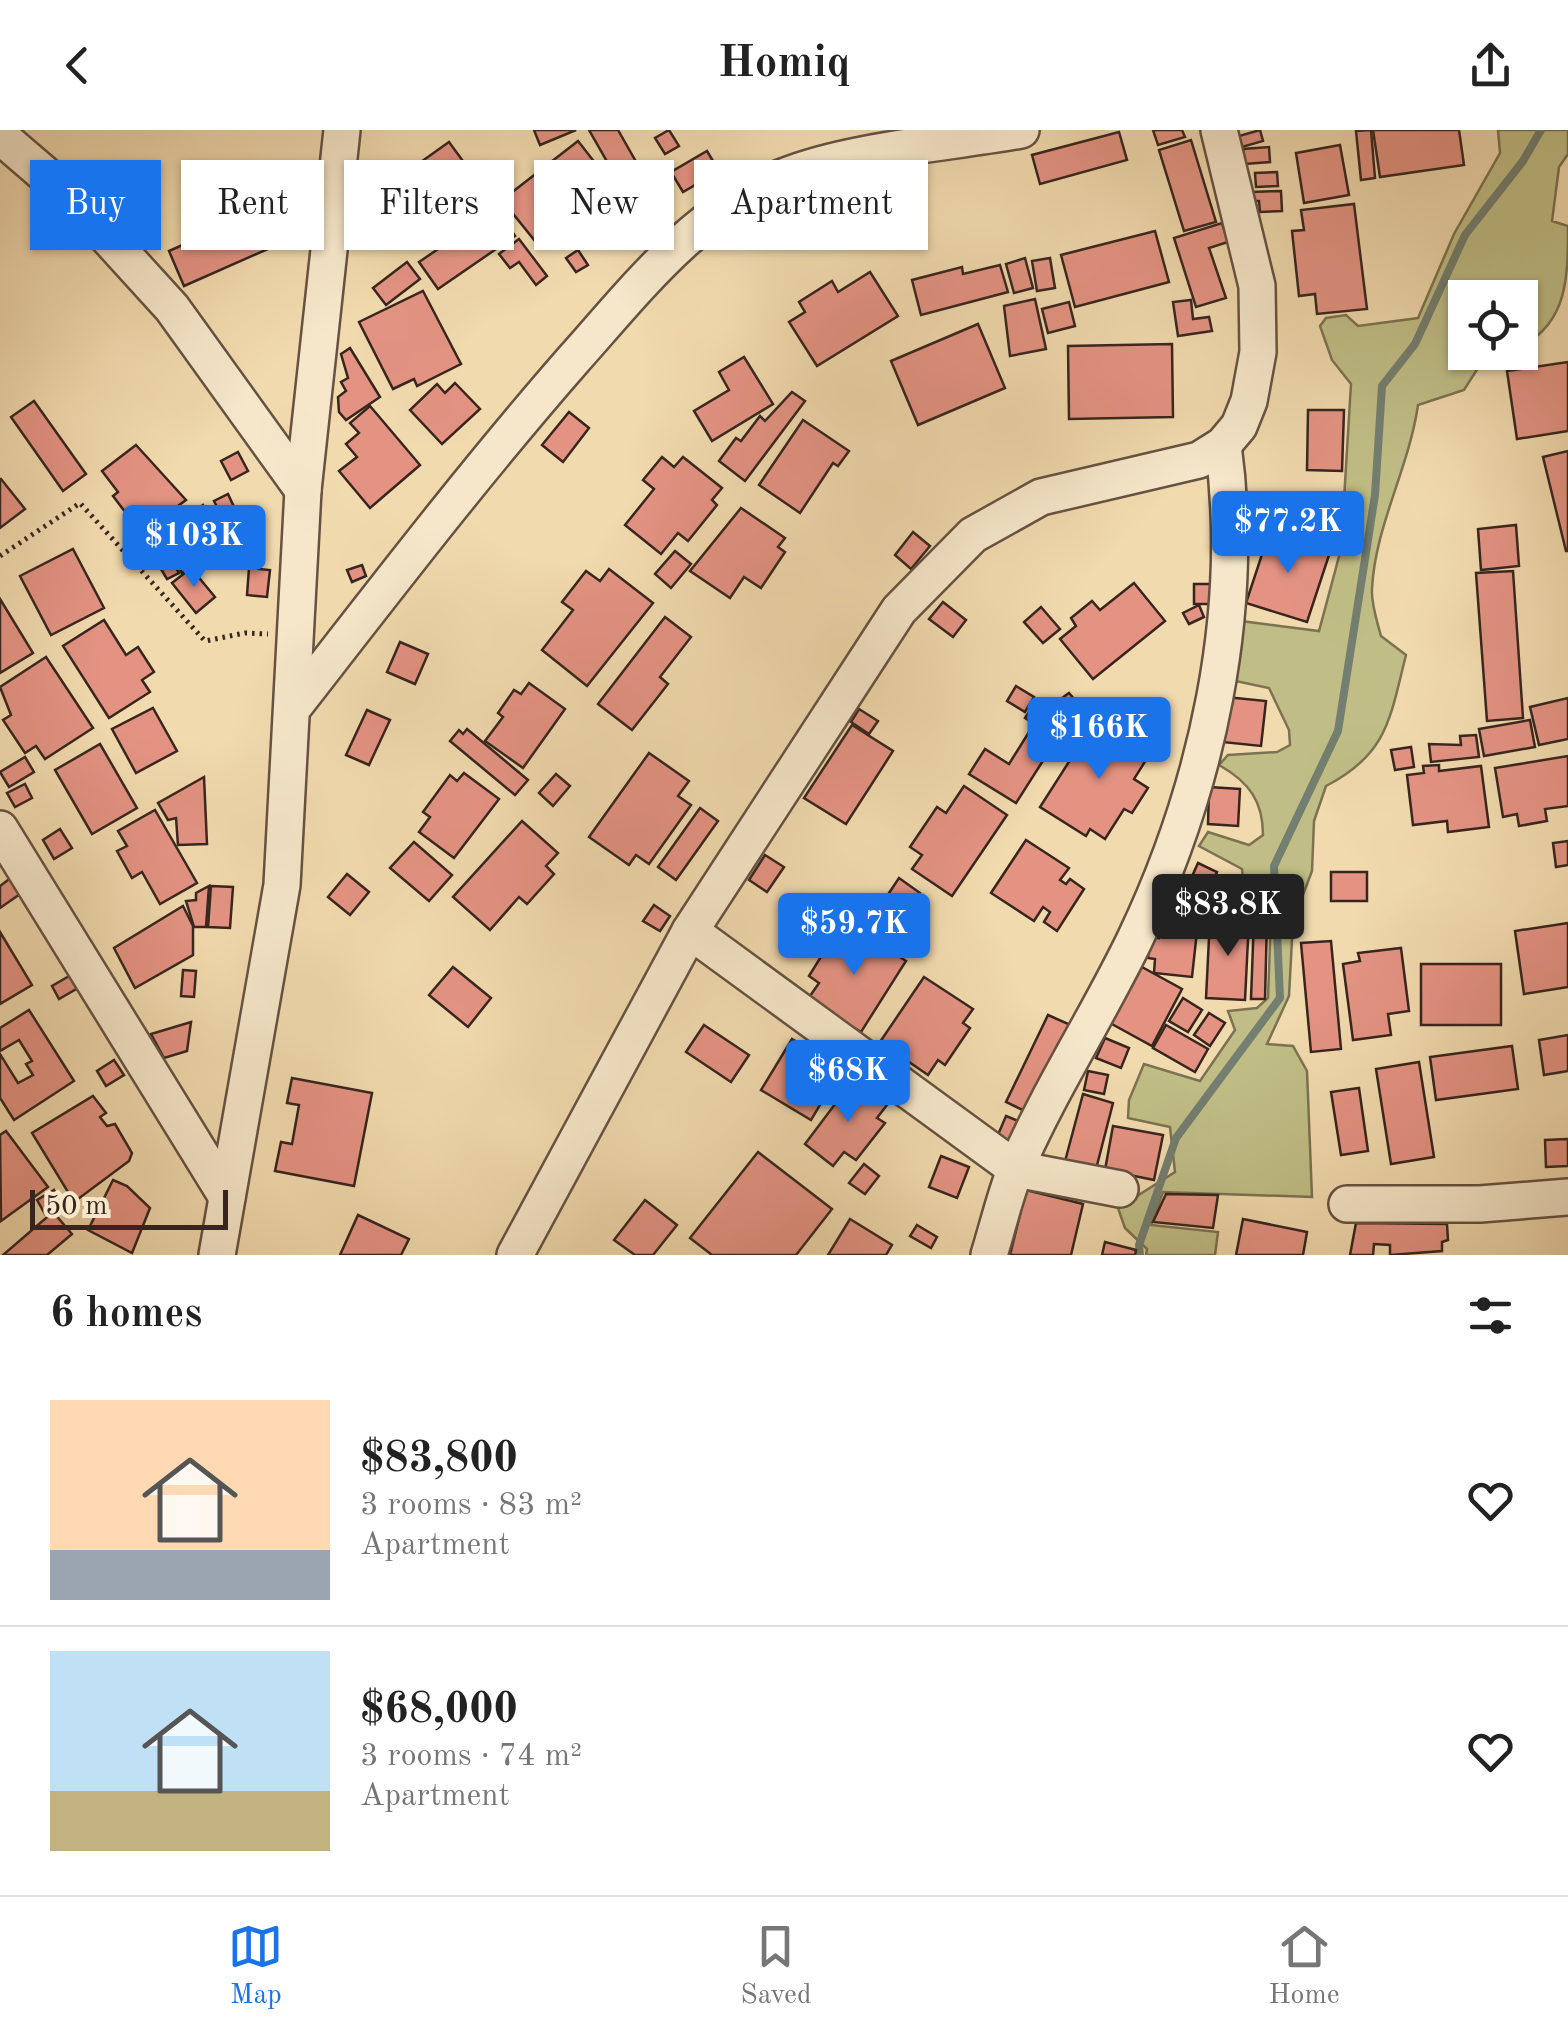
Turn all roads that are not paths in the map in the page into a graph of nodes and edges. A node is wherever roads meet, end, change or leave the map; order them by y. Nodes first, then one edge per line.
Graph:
1 (342, 130) edge
2 (1021, 130) edge
3 (1219, 130) edge
4 (0, 136) edge
5 (902, 140) edge
6 (1223, 445) junction
7 (303, 490) junction
8 (292, 709) junction
9 (0, 829) edge
10 (690, 932) junction
11 (1016, 1169) junction
12 (1120, 1189) dead end
13 (227, 1197) junction
14 (1568, 1198) edge
15 (1348, 1204) dead end
16 (217, 1255) edge
17 (516, 1255) edge
18 (989, 1255) edge

1 - 7 street
2 - 5 street
3 - 6 street
4 - 7 street
5 - 8 street
6 - 10 street
6 - 11 street
7 - 8 street
8 - 13 street
9 - 13 street
10 - 11 street
10 - 17 street
11 - 12 street
11 - 18 street
13 - 16 street
14 - 15 street

